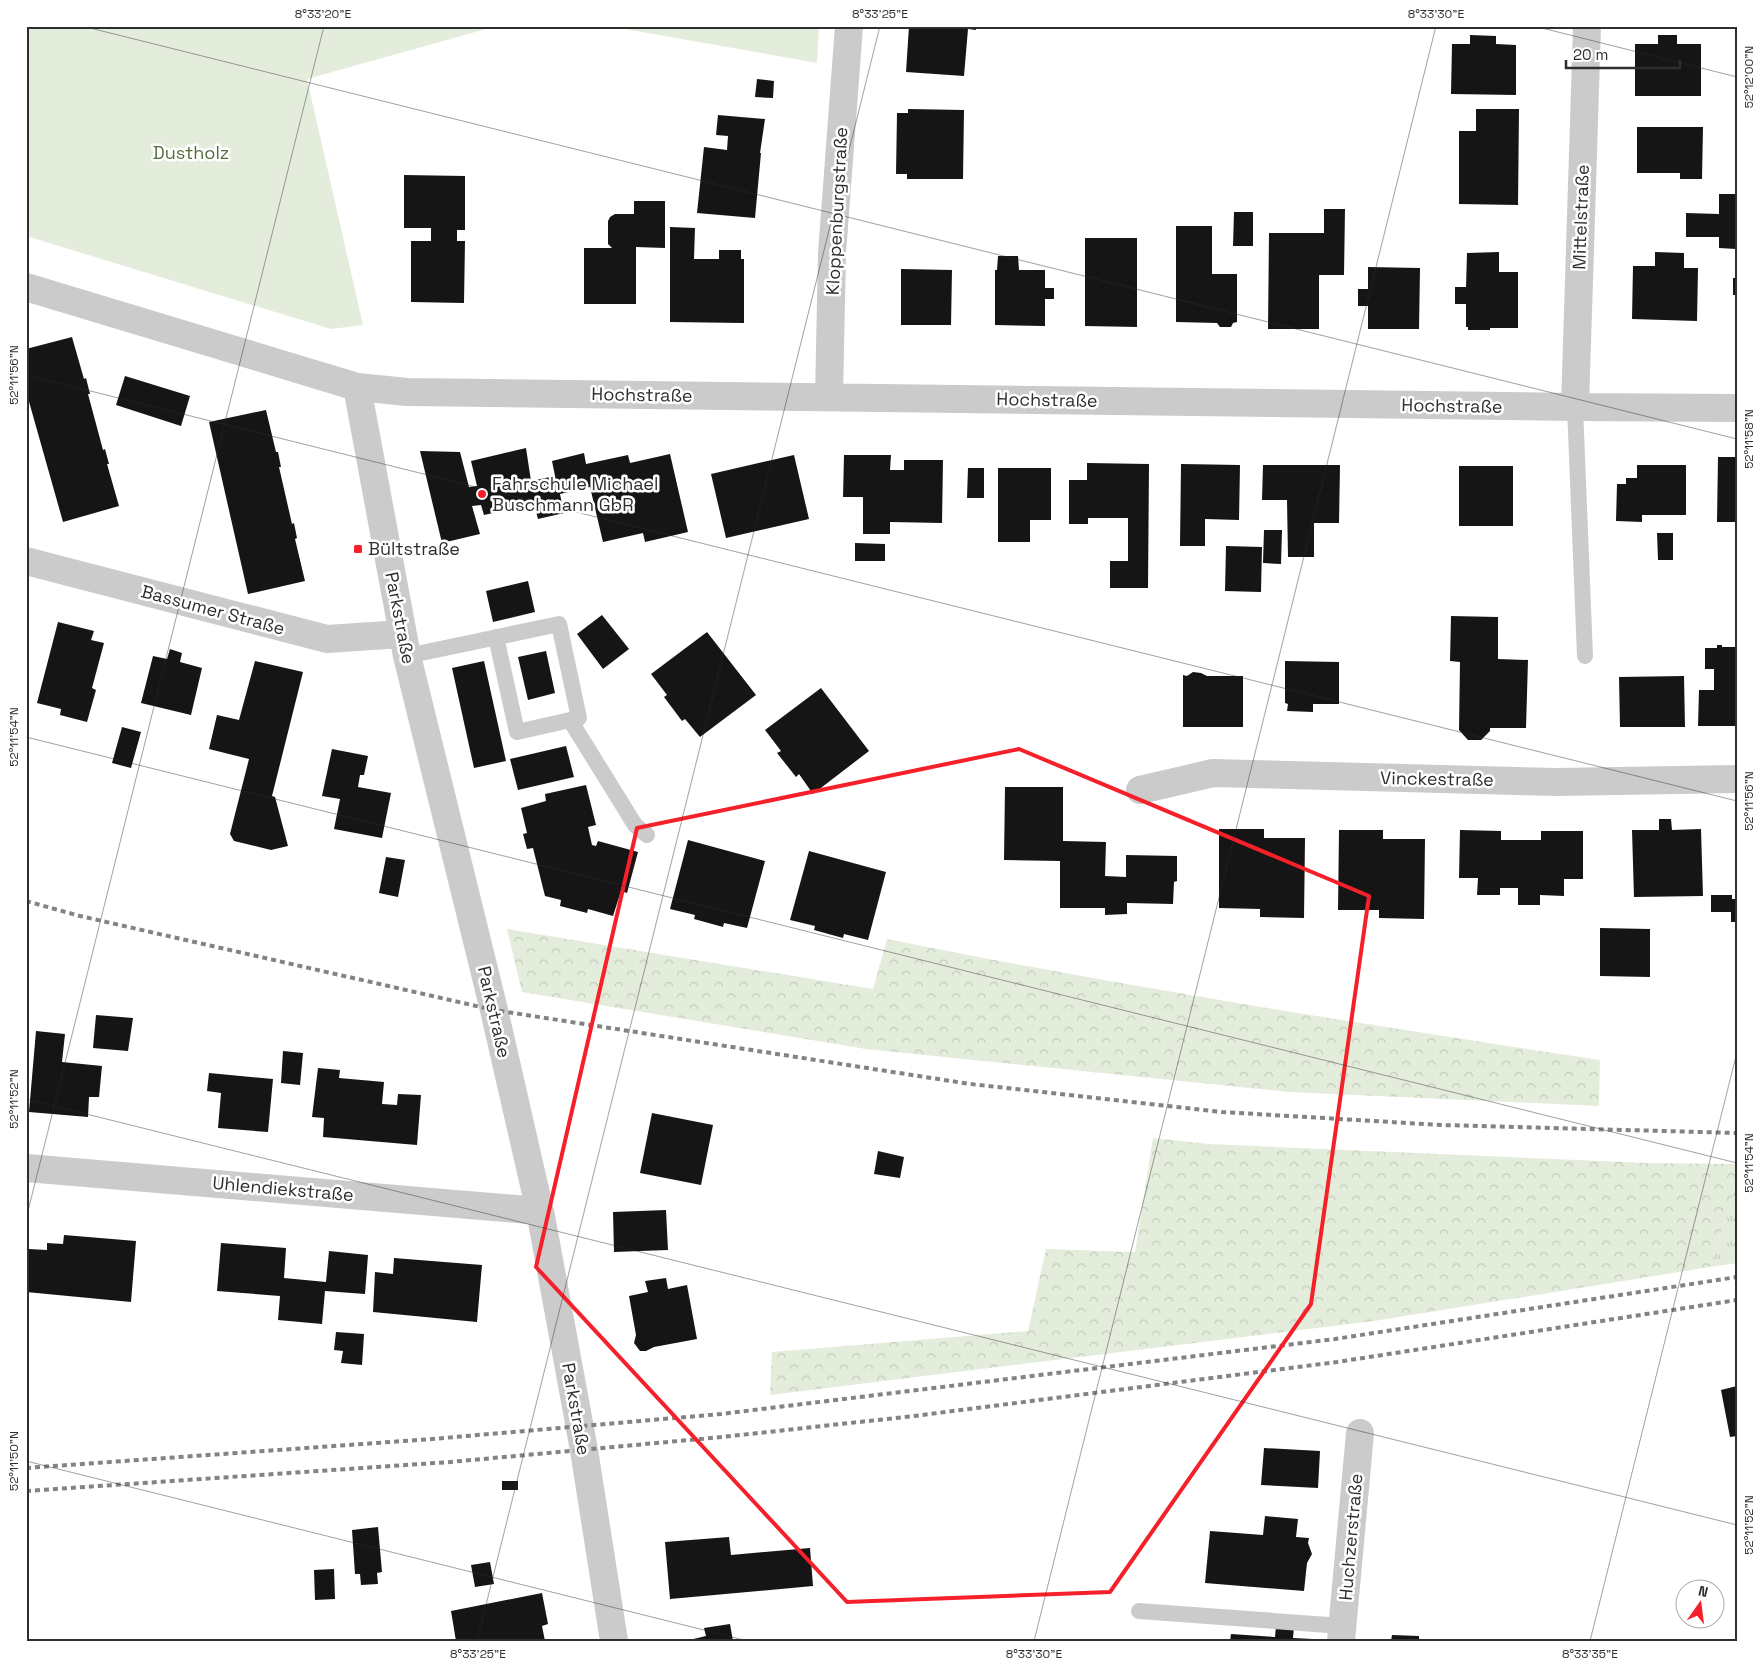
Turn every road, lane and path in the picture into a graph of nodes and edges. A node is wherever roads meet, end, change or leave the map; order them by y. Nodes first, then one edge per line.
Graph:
1 (849, 26) edge
2 (1587, 26) edge
3 (26, 287) edge
4 (357, 387) junction
5 (829, 397) junction
6 (1575, 408) junction
7 (1737, 408) edge
8 (26, 561) edge
9 (496, 637) junction
10 (404, 645) junction
11 (1585, 656) dead end
12 (570, 720) junction
13 (1737, 779) edge
14 (1140, 790) dead end
15 (647, 835) dead end
16 (26, 1168) edge
17 (540, 1211) junction
18 (1360, 1433) dead end
19 (1139, 1611) dead end
20 (1342, 1634) edge
21 (614, 1641) edge

1 - 5 street, Kloppenburgstraße
2 - 6 street, Mittelstraße
3 - 4 street
4 - 5 street, Hochstraße
4 - 10 street, Parkstraße
5 - 6 street, Hochstraße
6 - 7 street, Hochstraße
6 - 11 lane
8 - 10 street, Bassumer Straße
9 - 10 lane
9 - 12 lane
9 - 12 lane
10 - 17 street, Parkstraße
12 - 15 lane
13 - 14 street, Vinckestraße
16 - 17 street, Uhlendiekstraße
17 - 21 street, Parkstraße
18 - 20 street, Huchzerstraße
19 - 20 lane

